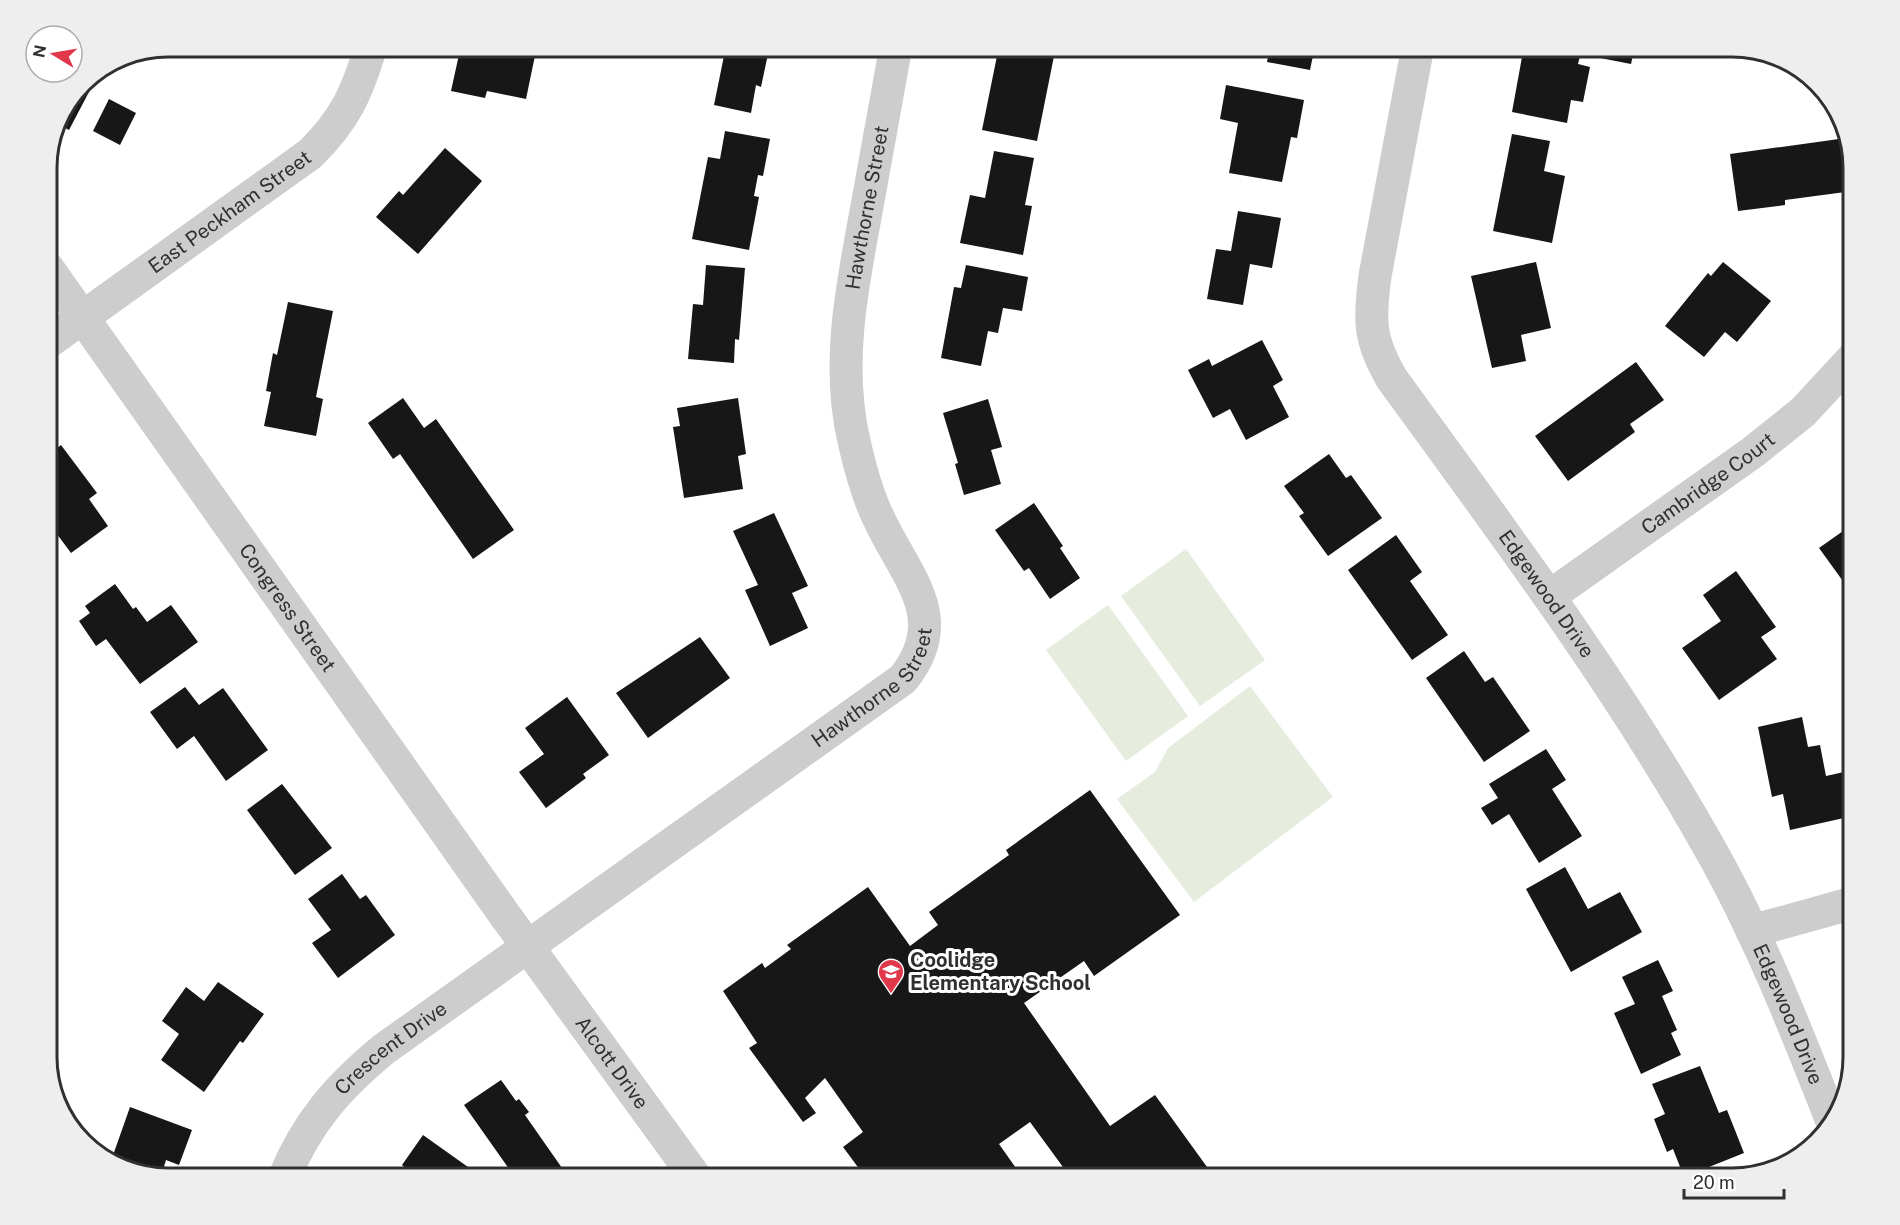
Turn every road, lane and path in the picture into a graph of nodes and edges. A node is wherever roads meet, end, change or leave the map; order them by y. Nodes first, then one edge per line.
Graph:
1 (368, 57) edge
2 (894, 57) edge
3 (1416, 57) edge
4 (57, 282) edge
5 (82, 318) junction
6 (57, 336) edge
7 (1843, 370) edge
8 (1550, 596) junction
9 (1843, 906) edge
10 (1752, 931) junction
11 (529, 947) junction
12 (1828, 1112) edge
13 (289, 1168) edge
14 (688, 1168) edge

1 - 5 street, East Peckham Street
2 - 11 street, Hawthorne Street
3 - 8 street, Edgewood Drive
4 - 5 street, Congress Street
5 - 6 street, East Peckham Street
5 - 11 street, Congress Street
7 - 8 street, Cambridge Court
8 - 10 street, Edgewood Drive
9 - 10 street
10 - 12 street, Edgewood Drive
11 - 13 street, Crescent Drive
11 - 14 street, Alcott Drive

